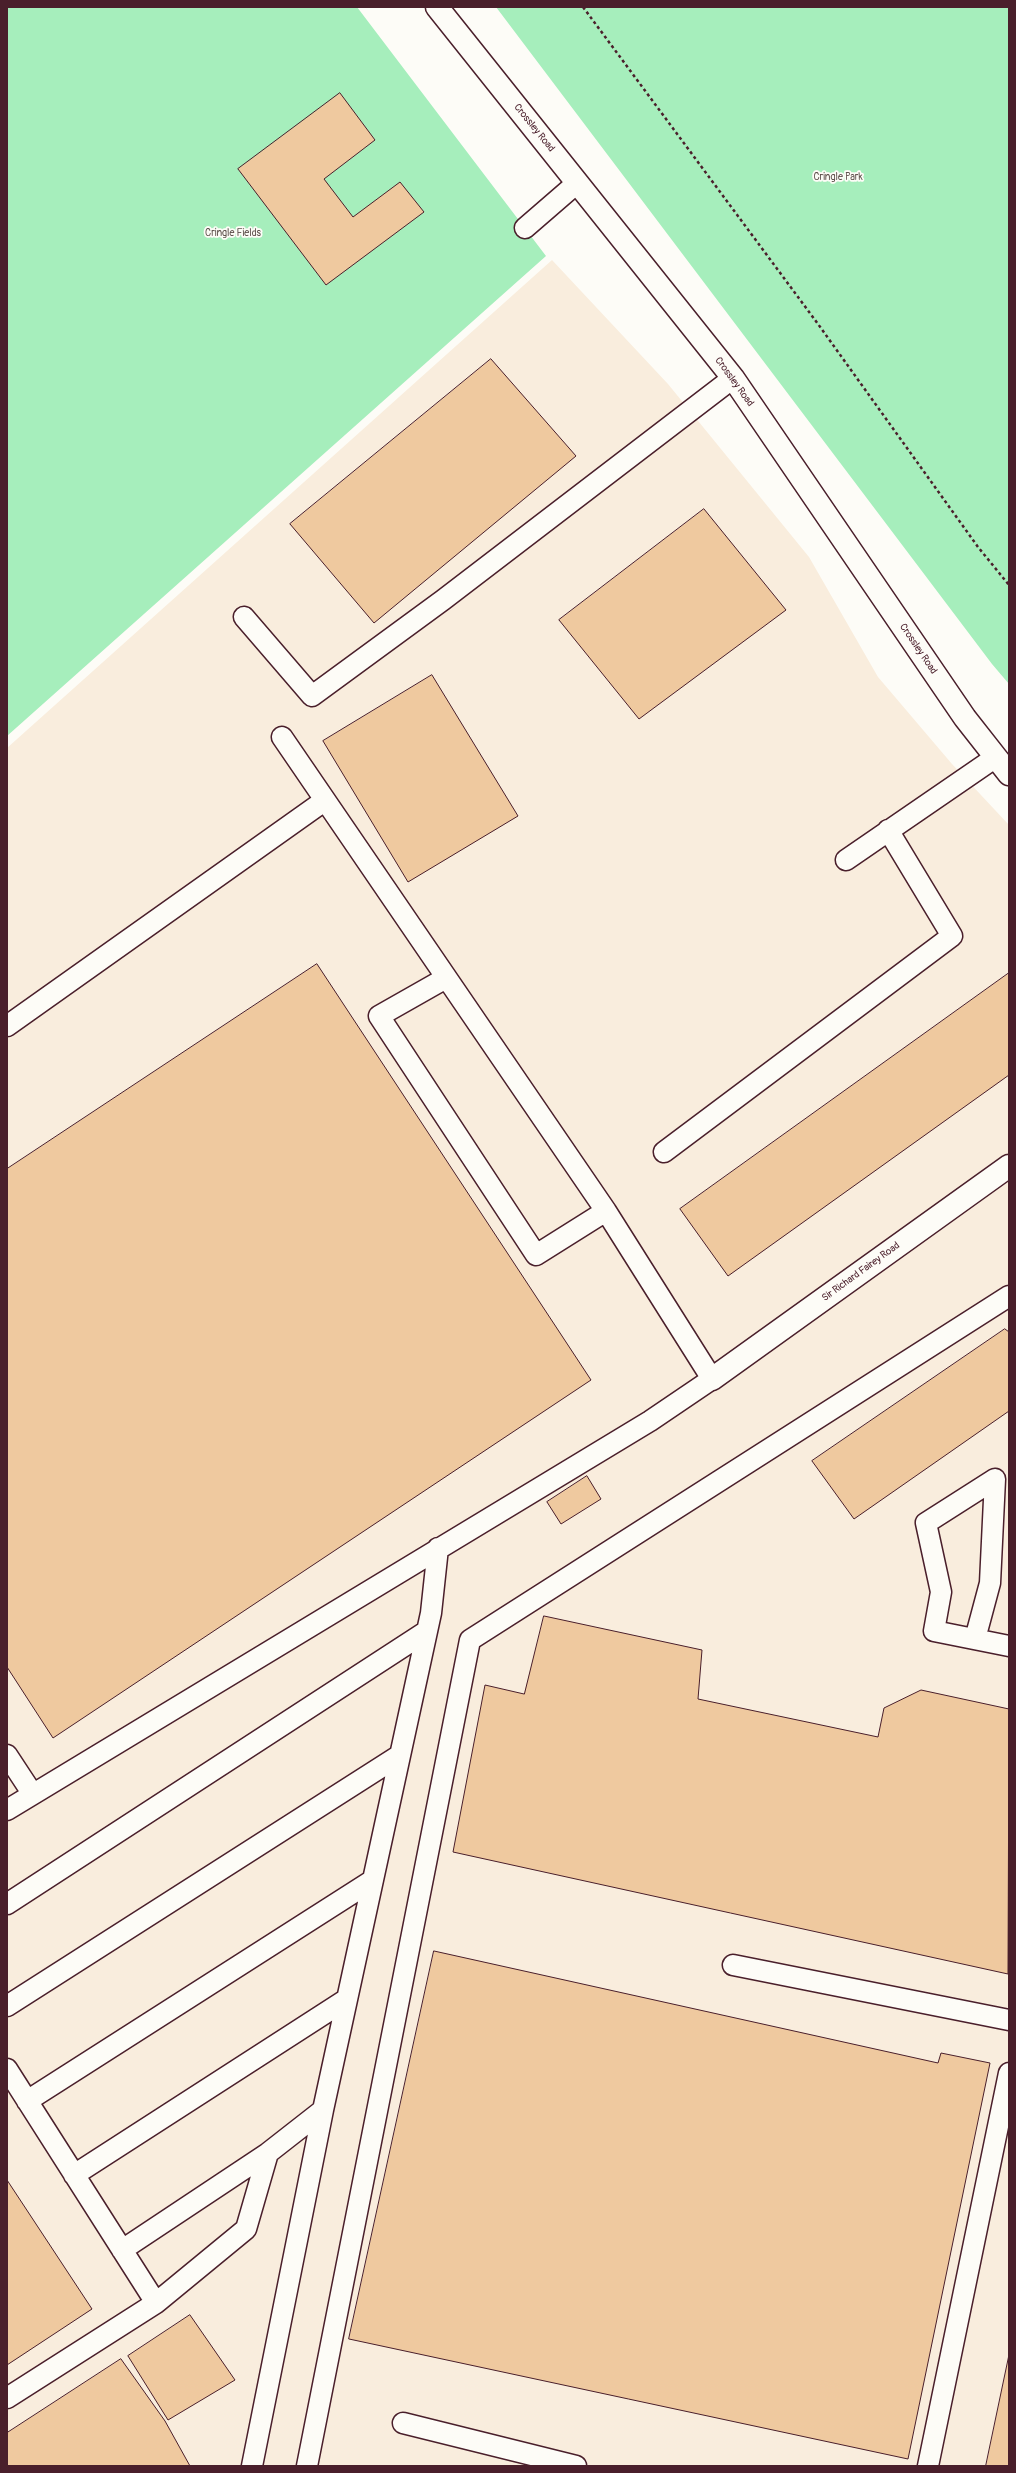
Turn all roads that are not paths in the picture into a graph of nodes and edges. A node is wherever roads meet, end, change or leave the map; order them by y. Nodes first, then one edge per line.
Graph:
1 (437, 7) edge
2 (577, 183) junction
3 (525, 228) dead end
4 (733, 378) junction
5 (244, 617) dead end
6 (282, 737) dead end
7 (996, 757) junction
8 (1009, 774) edge
9 (324, 801) junction
10 (888, 830) junction
11 (846, 860) dead end
12 (446, 978) junction
13 (7, 1026) edge
14 (664, 1152) dead end
15 (1009, 1166) edge
16 (606, 1211) junction
17 (1009, 1296) edge
18 (712, 1379) junction
19 (438, 1548) junction
20 (427, 1631) junction
21 (975, 1639) junction
22 (1009, 1646) edge
23 (7, 1755) edge
24 (400, 1755) junction
25 (32, 1793) junction
26 (7, 1810) edge
27 (372, 1880) junction
28 (7, 1904) edge
29 (733, 1965) dead end
30 (347, 1999) junction
31 (7, 2006) edge
32 (1009, 2020) edge
33 (7, 2069) edge
34 (1009, 2073) edge
35 (27, 2101) junction
36 (322, 2110) junction
37 (268, 2153) junction
38 (74, 2175) junction
39 (122, 2250) junction
40 (156, 2303) junction
41 (7, 2398) edge
42 (403, 2423) dead end
43 (252, 2466) edge
44 (307, 2466) edge
45 (576, 2466) edge
46 (928, 2466) edge

1 - 2 street, Crossley Road
2 - 3 lane
2 - 4 street, Crossley Road
4 - 5 lane
4 - 7 street, Crossley Road
6 - 9 lane
7 - 8 street, Crossley Road
7 - 10 lane
9 - 12 lane
9 - 13 lane
10 - 11 lane
10 - 14 lane
12 - 16 lane
12 - 16 lane
15 - 18 street, Sir Richard Fairey Road
16 - 18 lane
17 - 44 lane
18 - 19 lane
19 - 20 lane
19 - 25 lane
20 - 24 lane
20 - 28 lane
21 - 21 lane
21 - 22 lane
23 - 25 lane
24 - 27 lane
24 - 31 lane
25 - 26 lane
27 - 30 lane
27 - 35 lane
29 - 32 lane
30 - 36 lane
30 - 38 lane
33 - 35 lane
34 - 46 lane
35 - 38 lane
36 - 37 lane
36 - 43 lane
37 - 39 lane
37 - 40 lane
38 - 39 lane
39 - 40 lane
40 - 41 lane
42 - 45 lane

